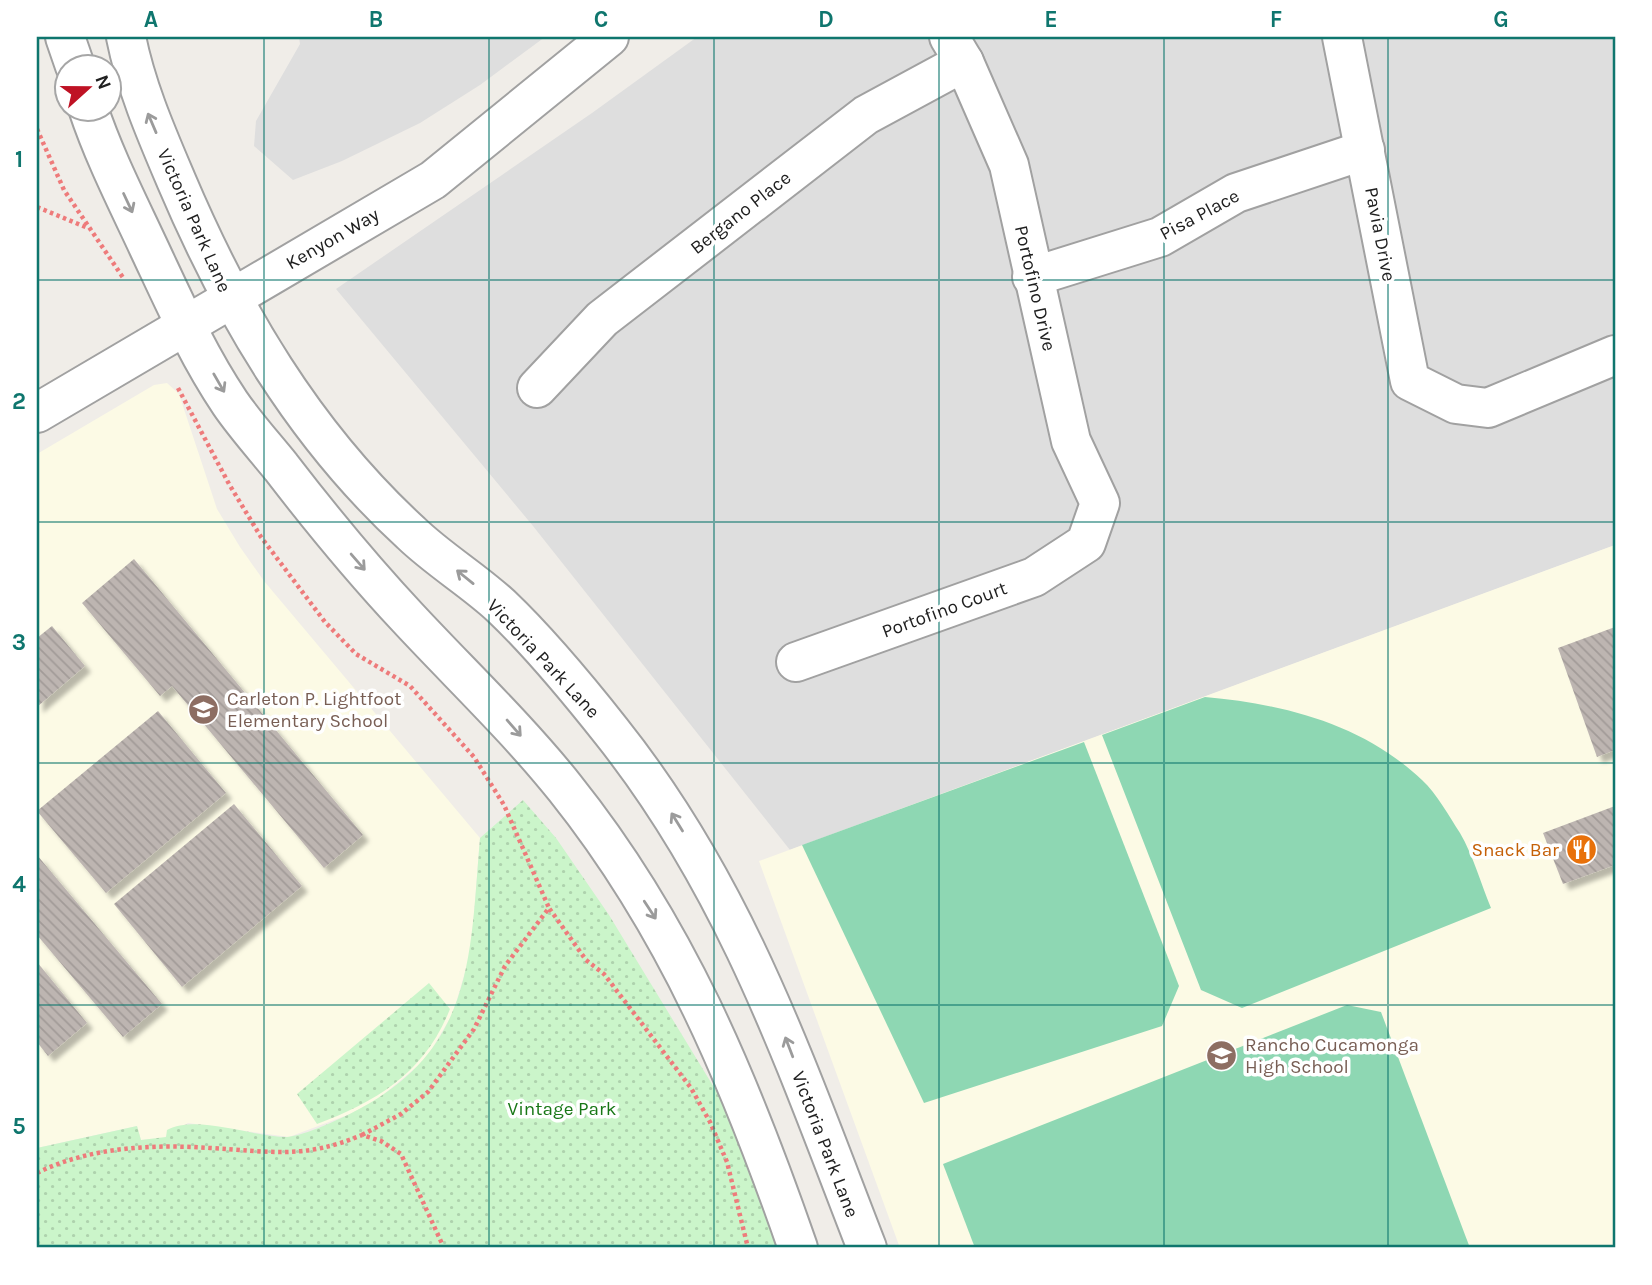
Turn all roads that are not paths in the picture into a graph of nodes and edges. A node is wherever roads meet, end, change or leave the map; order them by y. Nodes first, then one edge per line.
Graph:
1 (126, 37) edge
2 (609, 37) edge
3 (1342, 37) edge
4 (956, 49) edge
5 (93, 122) edge
6 (1366, 150) junction
7 (1032, 276) junction
8 (230, 297) junction
9 (185, 324) junction
10 (1615, 355) edge
11 (537, 388) dead end
12 (37, 413) edge
13 (1086, 543) joint
14 (796, 662) dead end
15 (798, 1248) edge
16 (867, 1248) edge

8 -> 1 street, Victoria Park Lane
2 - 8 street, Kenyon Way
3 - 6 street, Pavia Drive
4 - 7 street, Portofino Drive
4 - 11 street, Bergano Place
5 -> 9 street
6 - 7 street, Pisa Place
6 - 10 street, Pavia Drive
7 - 13 street, Portofino Drive
8 - 9 street, Kenyon Way
16 -> 8 street, Victoria Park Lane
9 - 12 street, Kenyon Way
9 -> 15 street
13 - 14 street, Portofino Court

